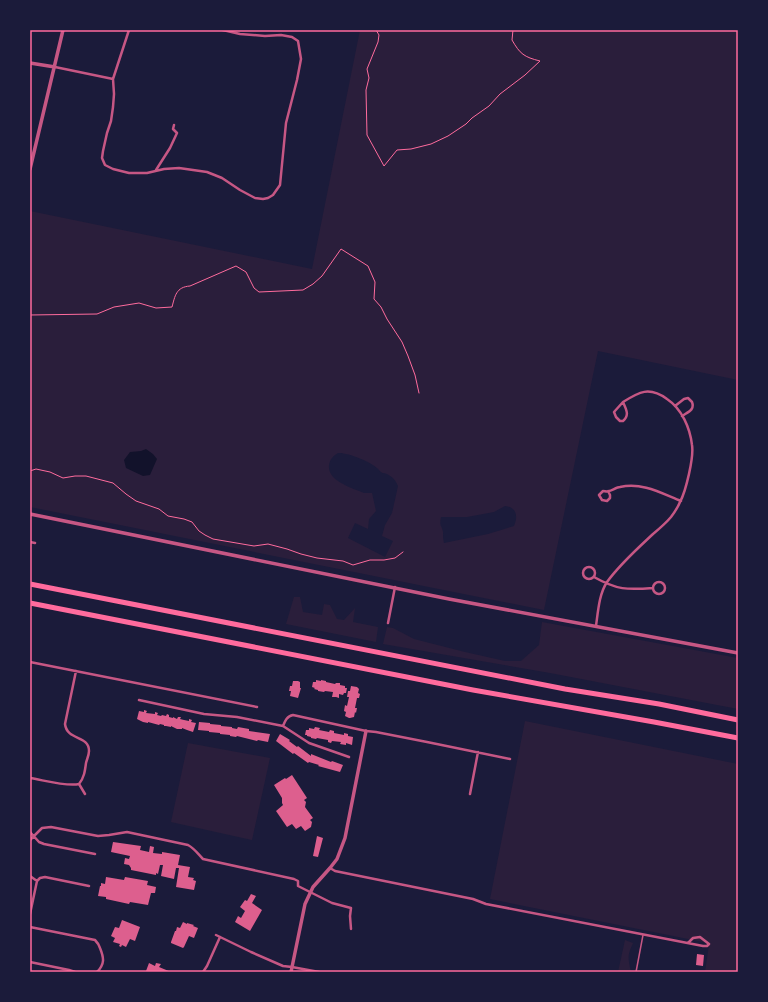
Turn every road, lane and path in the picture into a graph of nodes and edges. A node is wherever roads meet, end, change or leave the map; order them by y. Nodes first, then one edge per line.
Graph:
1 (63, 30) edge
2 (129, 30) edge
3 (223, 30) edge
4 (376, 30) edge
5 (513, 30) edge
6 (30, 63) edge
7 (55, 67) junction
8 (113, 79) junction
9 (174, 125) dead end
10 (30, 169) edge
11 (156, 170) junction
12 (30, 315) edge
13 (419, 393) dead end
14 (622, 402) junction
15 (675, 406) junction
16 (682, 416) junction
17 (30, 471) edge
18 (608, 491) junction
19 (681, 501) junction
20 (30, 514) edge
21 (30, 542) edge
22 (35, 543) dead end
23 (403, 552) dead end
24 (594, 577) junction
25 (30, 584) edge
26 (606, 584) junction
27 (395, 587) junction
28 (653, 588) junction
29 (30, 603) edge
30 (388, 623) dead end
31 (595, 627) junction
32 (738, 653) edge
33 (30, 662) edge
34 (76, 671) junction
35 (139, 700) dead end
36 (257, 708) dead end
37 (738, 720) edge
38 (283, 726) junction
39 (366, 731) junction
40 (738, 738) edge
41 (478, 752) junction
42 (349, 757) dead end
43 (510, 759) dead end
44 (30, 778) edge
45 (79, 784) junction
46 (85, 794) dead end
47 (470, 794) dead end
48 (30, 832) edge
49 (34, 836) junction
50 (30, 840) edge
51 (95, 854) dead end
52 (330, 868) junction
53 (30, 876) edge
54 (37, 881) junction
55 (89, 886) dead end
56 (310, 893) junction
57 (30, 914) edge
58 (30, 927) edge
59 (351, 929) dead end
60 (216, 934) dead end
61 (642, 935) junction
62 (220, 937) junction
63 (688, 943) junction
64 (30, 962) edge
65 (292, 967) junction
66 (75, 972) edge
67 (97, 972) edge
68 (202, 972) edge
69 (291, 972) edge
70 (319, 972) edge
71 (636, 972) edge

1 - 7 street
2 - 8 street
3 - 11 street
4 - 5 path
6 - 7 street
7 - 8 street
7 - 10 street
8 - 11 street
9 - 11 street
12 - 13 path
14 - 14 street
14 - 15 street
15 - 16 street
15 - 16 street
16 - 19 street
17 - 23 path
18 - 18 street
18 - 19 street
19 - 26 street
20 - 27 street
21 - 22 street
24 - 24 street
24 - 26 street
25 - 37 highway
26 - 28 street
26 - 31 street
27 - 30 street
27 - 31 street
28 - 28 street
29 - 40 highway
31 - 32 street
33 - 34 street
34 - 36 street
34 - 45 street
35 - 38 street
38 - 39 street
38 - 42 street
39 - 41 street
39 - 52 street
41 - 43 street
41 - 47 street
44 - 45 street
45 - 46 street
48 - 49 street
49 - 50 street
49 - 51 street
49 - 56 street
52 - 56 street
52 - 61 street
53 - 54 street
54 - 55 street
54 - 57 street
56 - 59 street
56 - 65 street
58 - 67 street
60 - 62 street
61 - 63 street
61 - 71 lane
62 - 65 street
62 - 68 street
63 - 63 street
64 - 66 street
65 - 69 street
65 - 70 street

